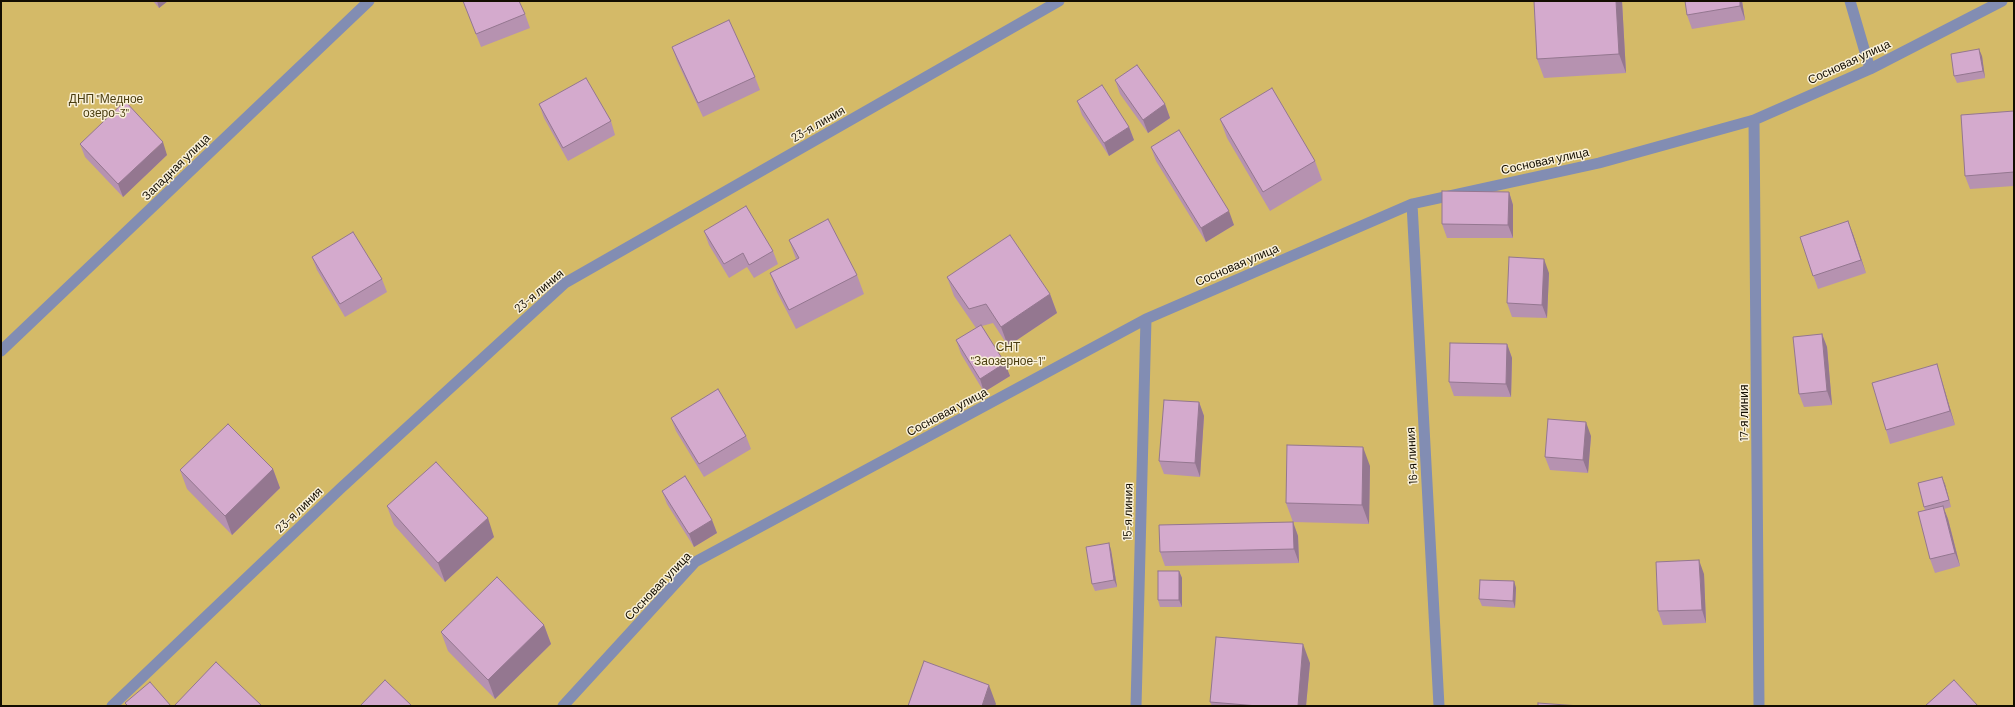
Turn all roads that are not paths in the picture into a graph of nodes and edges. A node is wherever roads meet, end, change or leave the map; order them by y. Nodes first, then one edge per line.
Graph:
1 (369, 1) edge
2 (1060, 1) edge
3 (1850, 1) edge
4 (2002, 1) edge
5 (1870, 69) junction
6 (1754, 120) junction
7 (1412, 204) junction
8 (1146, 319) junction
9 (1, 351) edge
10 (112, 706) edge
11 (563, 706) edge
12 (1136, 706) edge
13 (1439, 706) edge
14 (1759, 706) edge

1 - 9 street, Западная улица
2 - 10 street, 23-я линия
3 - 5 street
4 - 5 street, Сосновая улица
5 - 6 street, Сосновая улица
6 - 7 street, Сосновая улица
6 - 14 street, 17-я линия
7 - 8 street, Сосновая улица
7 - 13 street, 16-я линия
8 - 11 street, Сосновая улица
8 - 12 street, 15-я линия

